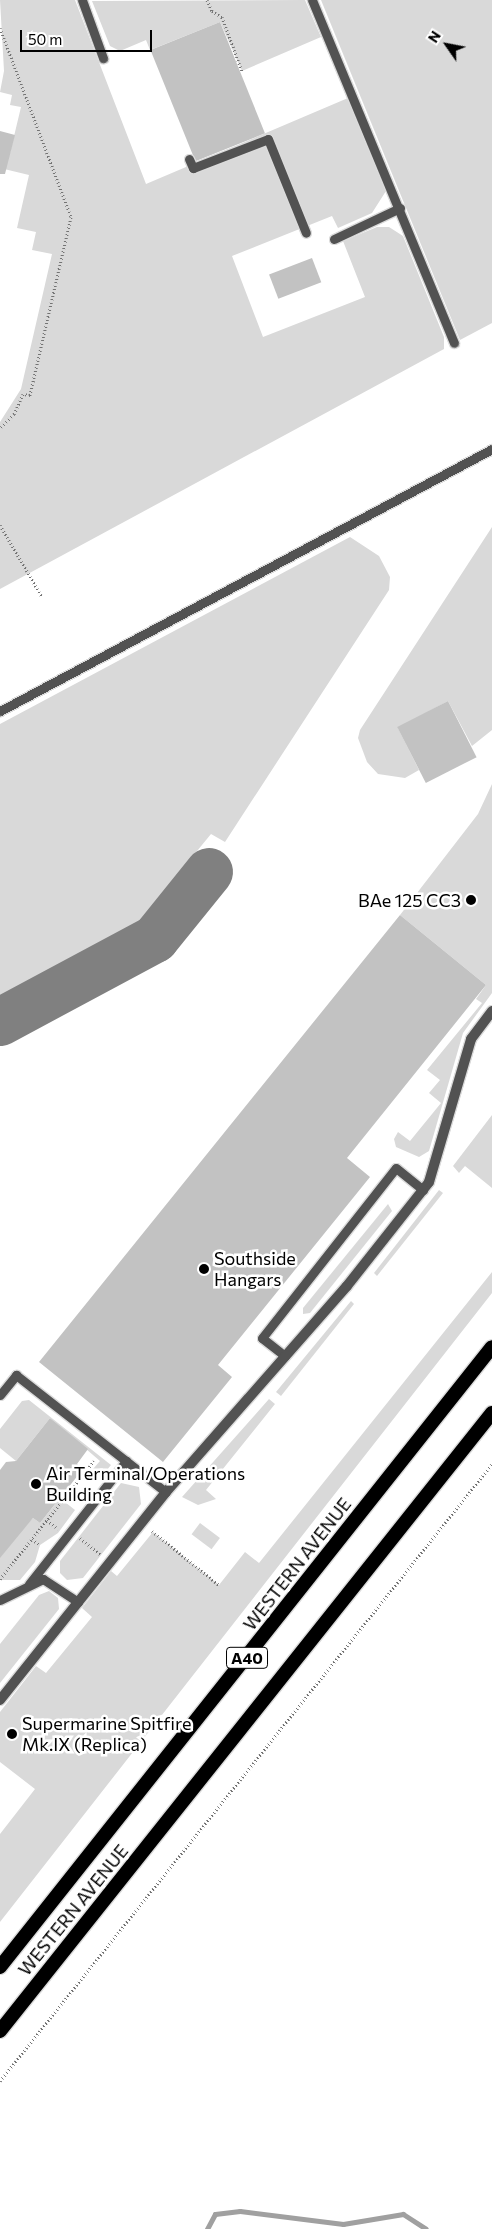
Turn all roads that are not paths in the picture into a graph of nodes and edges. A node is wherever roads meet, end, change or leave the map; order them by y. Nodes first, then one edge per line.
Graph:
1 (82, 0) edge
2 (312, 0) edge
3 (103, 58) dead end
4 (190, 159) dead end
5 (400, 208) junction
6 (306, 233) dead end
7 (334, 239) dead end
8 (454, 343) dead end
9 (492, 449) edge
10 (0, 711) edge
11 (492, 1011) edge
12 (423, 1190) junction
13 (492, 1347) edge
14 (285, 1356) junction
15 (0, 1395) edge
16 (492, 1413) edge
17 (126, 1461) junction
18 (166, 1492) junction
19 (29, 1584) junction
20 (0, 1600) edge
21 (78, 1602) junction
22 (0, 1700) edge
23 (0, 1967) edge
24 (0, 2031) edge

1 - 3 lane
2 - 5 lane
4 - 6 lane
5 - 7 lane
5 - 8 lane
9 - 10 lane
11 - 12 street
12 - 14 street
12 - 14 lane
13 - 23 highway, WESTERN AVENUE / A40
14 - 18 street
15 - 17 lane
16 - 24 highway, WESTERN AVENUE / A40
17 - 18 lane
17 - 19 lane
18 - 21 street
19 - 20 lane
19 - 21 lane
21 - 22 street

